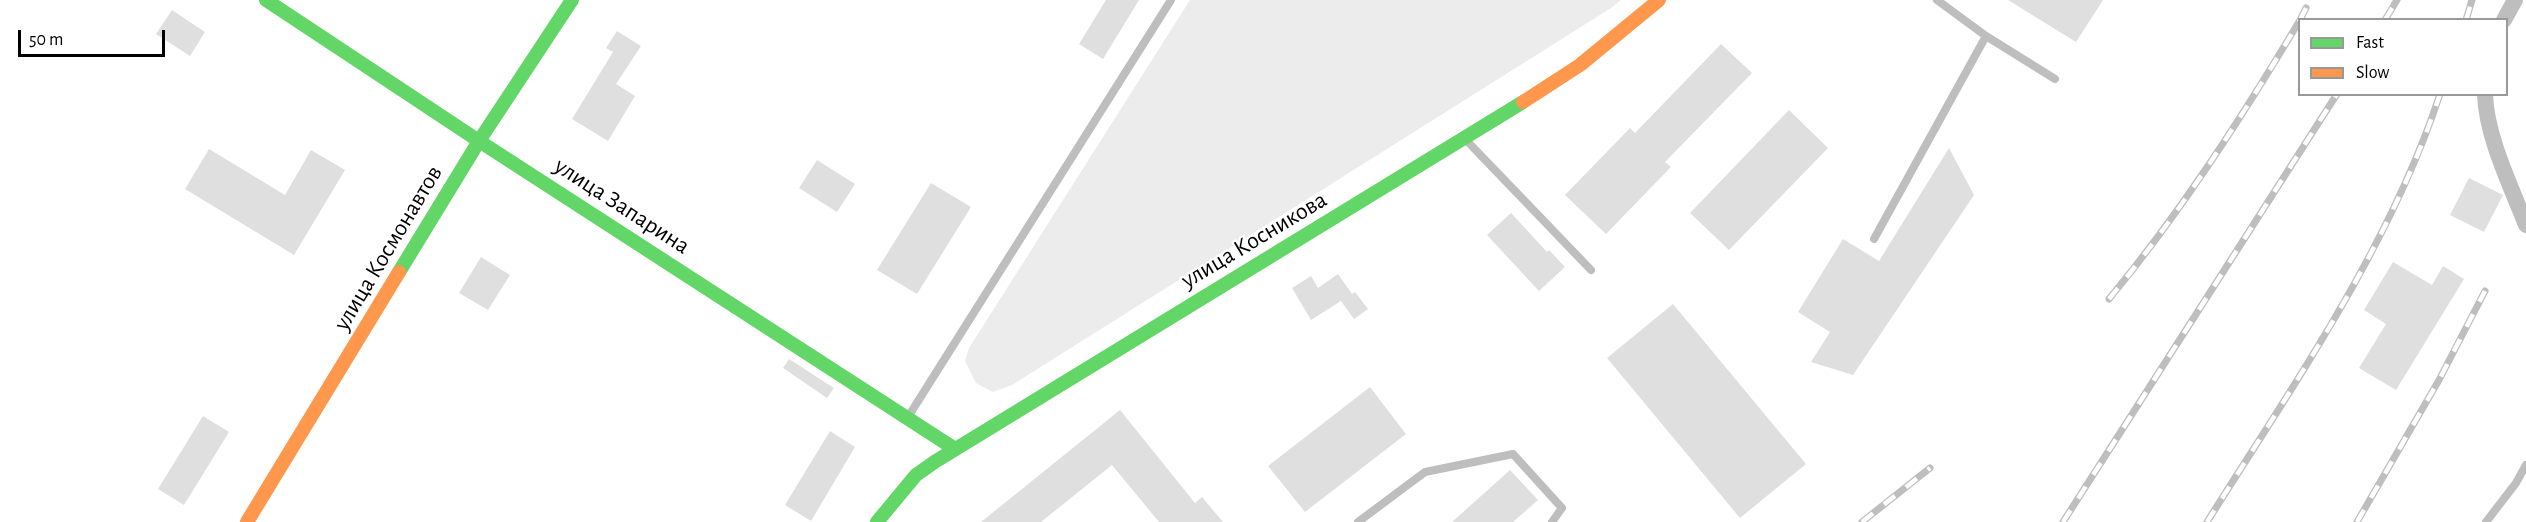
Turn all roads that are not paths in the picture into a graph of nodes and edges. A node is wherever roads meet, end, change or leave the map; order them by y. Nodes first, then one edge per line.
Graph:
1 (266, 0) edge
2 (572, 0) edge
3 (1171, 0) edge
4 (1659, 0) edge
5 (1937, 0) edge
6 (2515, 0) edge
7 (2505, 18) edge
8 (1986, 36) junction
9 (2055, 79) dead end
10 (2485, 96) edge
11 (1464, 138) junction
12 (479, 141) junction
13 (2526, 225) edge
14 (1874, 239) dead end
15 (1591, 270) dead end
16 (908, 417) junction
17 (955, 449) junction
18 (2526, 465) edge
19 (247, 522) edge
20 (877, 522) edge
21 (1358, 522) edge
22 (1552, 522) edge
23 (2486, 522) edge

1 - 12 street, улица Запарина
2 - 12 street, улица Космонавтов
3 - 16 lane
4 - 11 street, улица Косникова
5 - 8 lane
6 - 7 street
8 - 9 lane
8 - 14 lane
10 - 13 street
11 - 15 lane
11 - 17 street, улица Косникова
12 - 16 street, улица Запарина
12 - 19 street, улица Космонавтов
16 - 17 street, улица Запарина
17 - 20 street, улица Косникова
18 - 23 lane
21 - 22 lane

